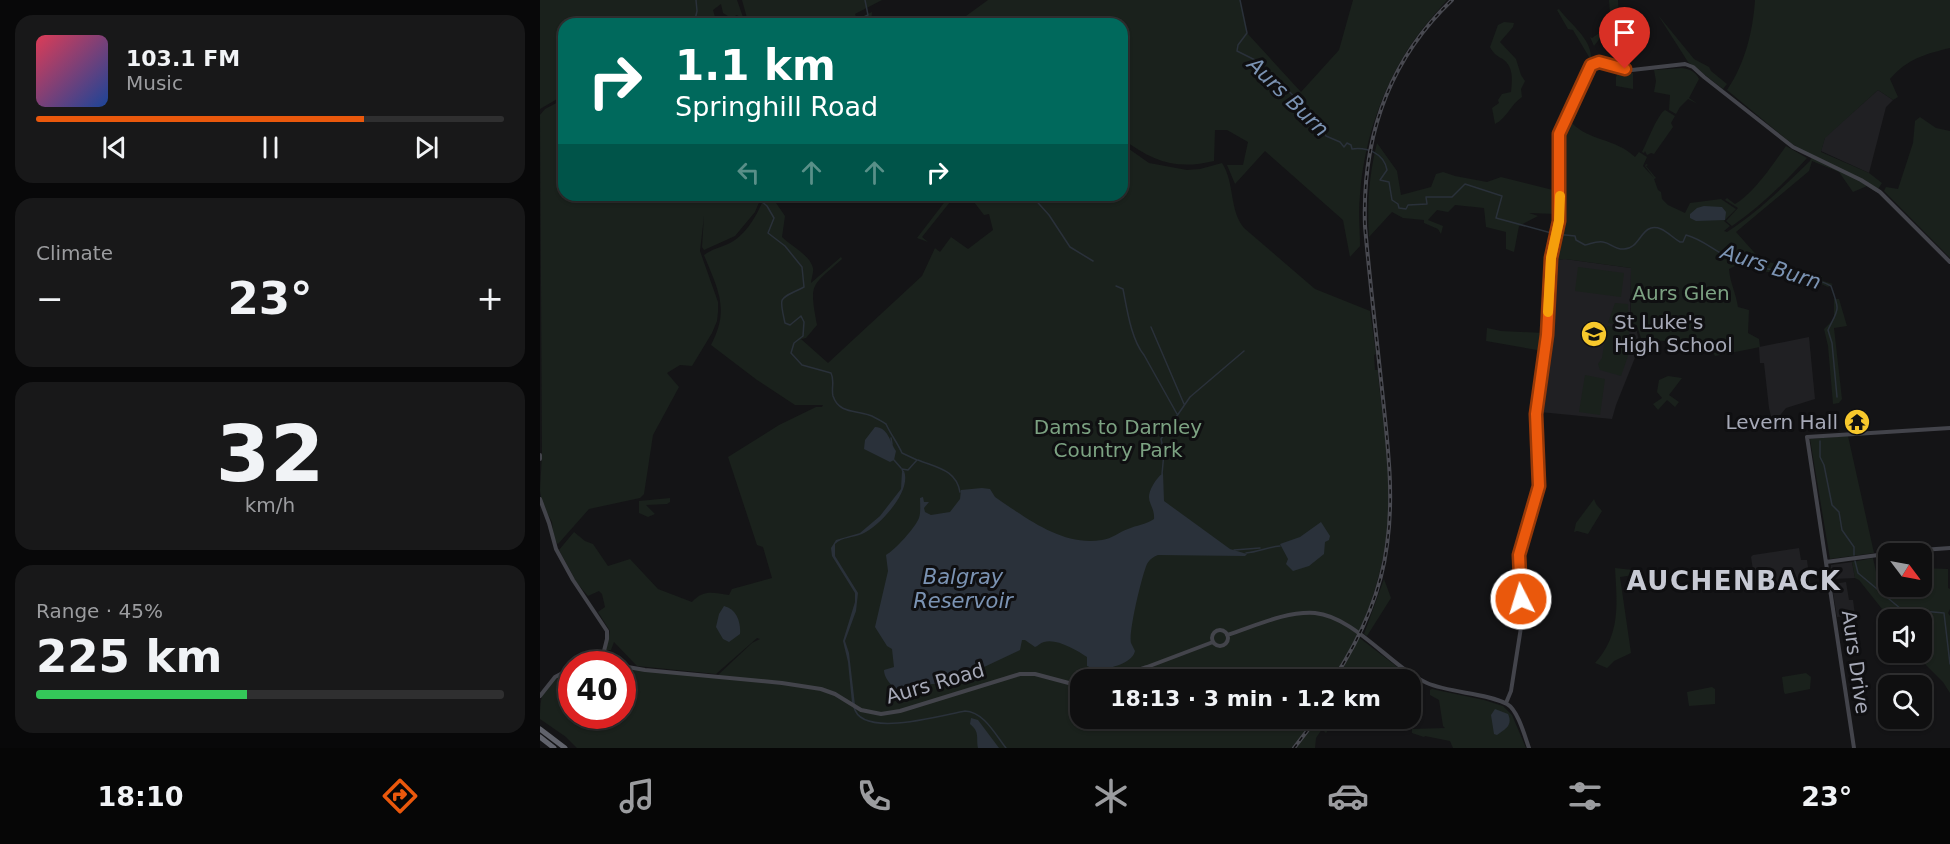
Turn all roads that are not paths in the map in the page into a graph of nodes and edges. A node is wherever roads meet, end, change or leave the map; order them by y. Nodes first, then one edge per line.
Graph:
1 (1950, 262) edge
2 (1950, 428) edge
3 (540, 499) edge
4 (1950, 548) edge
5 (1826, 562) junction
6 (1227, 635) junction
7 (1213, 642) junction
8 (604, 651) edge
9 (636, 668) edge
10 (1141, 669) edge
11 (558, 675) edge
12 (1070, 683) edge
13 (540, 696) edge
14 (1506, 703) junction
15 (540, 729) edge
16 (540, 737) edge
17 (554, 748) edge
18 (565, 748) edge
19 (1529, 748) edge
20 (1854, 748) edge

1 - 14 street
2 - 5 street, Aurs Drive
3 - 8 street
4 - 5 street
5 - 20 street, Aurs Drive
6 - 7 street
6 - 7 street
6 - 14 street
7 - 10 street
9 - 12 street, Aurs Road
11 - 13 street
14 - 19 street
15 - 18 highway
16 - 17 highway

